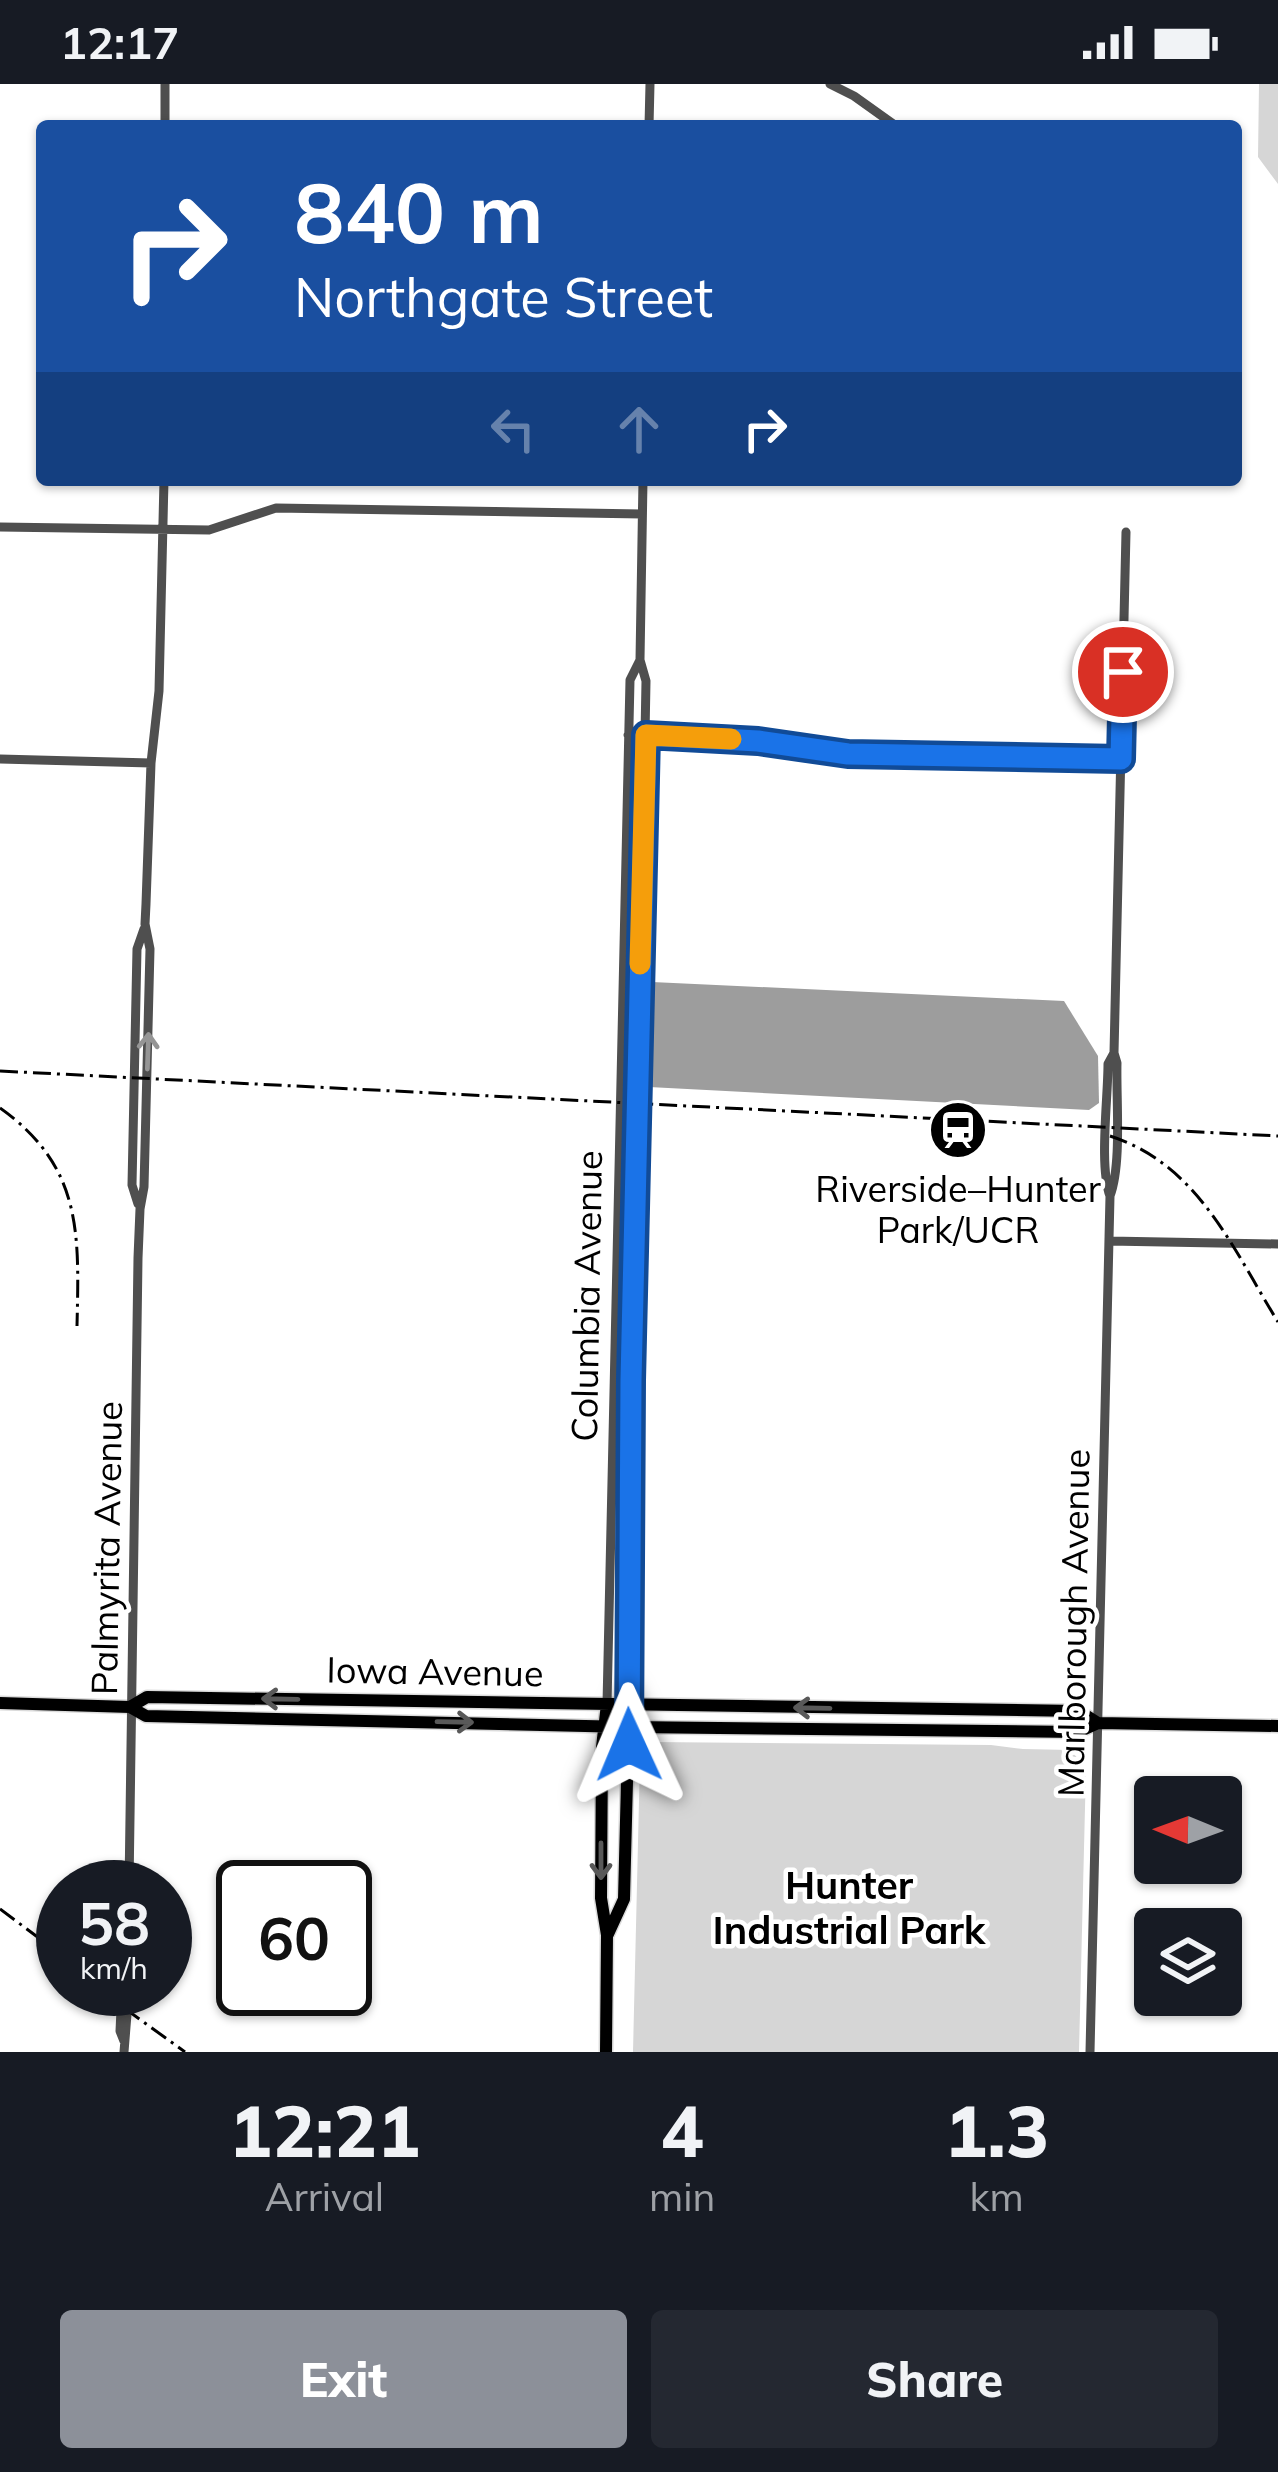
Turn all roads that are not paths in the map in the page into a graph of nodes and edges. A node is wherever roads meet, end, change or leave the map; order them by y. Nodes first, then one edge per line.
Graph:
1 (166, 84) edge
2 (650, 84) edge
3 (830, 84) edge
4 (165, 120) edge
5 (649, 120) edge
6 (888, 120) edge
7 (164, 486) edge
8 (643, 486) edge
9 (642, 514) junction
10 (0, 527) edge
11 (163, 530) junction
12 (1126, 532) dead end
13 (640, 659) junction
14 (628, 735) junction
15 (646, 735) junction
16 (1121, 759) junction
17 (0, 760) edge
18 (151, 763) junction
19 (626, 880) junction
20 (642, 880) junction
21 (1109, 1241) junction
22 (1278, 1244) edge
23 (616, 1245) junction
24 (634, 1246) junction
25 (612, 1450) junction
26 (631, 1451) junction
27 (611, 1496) junction
28 (631, 1497) junction
29 (0, 1703) edge
30 (629, 1703) junction
31 (607, 1704) junction
32 (130, 1707) junction
33 (1098, 1723) junction
34 (603, 1726) junction
35 (1278, 1726) edge
36 (629, 1727) junction
37 (128, 1860) edge
38 (608, 1935) junction
39 (127, 2016) edge
40 (124, 2047) edge
41 (606, 2052) edge
42 (1090, 2052) edge

1 - 4 street
2 - 5 street
3 - 6 street
7 - 11 street, Palmyrita Avenue
8 - 9 street, Columbia Avenue
9 - 11 street
9 - 13 street, Columbia Avenue
10 - 11 street
11 - 18 street, Palmyrita Avenue
12 - 16 street, Marlborough Avenue
13 - 14 street, Columbia Avenue
13 - 15 street, Columbia Avenue
14 - 15 street
14 - 19 street, Columbia Avenue
15 - 16 street
15 - 20 street, Columbia Avenue
16 - 21 street, Marlborough Avenue
17 - 18 street
18 - 32 street, Palmyrita Avenue
19 - 20 street
19 - 23 street, Columbia Avenue
20 - 24 street, Columbia Avenue
21 - 22 street
21 - 33 street, Marlborough Avenue
23 - 24 street
23 - 25 street, Columbia Avenue
24 - 26 street, Columbia Avenue
25 - 26 street
25 - 27 street, Columbia Avenue
26 - 28 street, Columbia Avenue
27 - 28 street
27 - 31 street, Columbia Avenue
28 - 30 street, Columbia Avenue
29 - 32 main road, Iowa Avenue
30 - 31 main road, Iowa Avenue
33 -> 30 main road, Iowa Avenue
30 - 36 main road, Columbia Avenue
31 -> 32 main road, Iowa Avenue
31 - 34 main road, Columbia Avenue
32 -> 34 main road, Iowa Avenue
32 - 37 street, Palmyrita Avenue
33 - 35 main road, Iowa Avenue
33 - 36 main road, Iowa Avenue
33 - 42 street, Marlborough Avenue
34 - 36 main road, Iowa Avenue
34 -> 38 main road, Columbia Avenue
36 - 38 main road, Columbia Avenue
38 - 41 main road, Columbia Avenue
39 - 40 street

